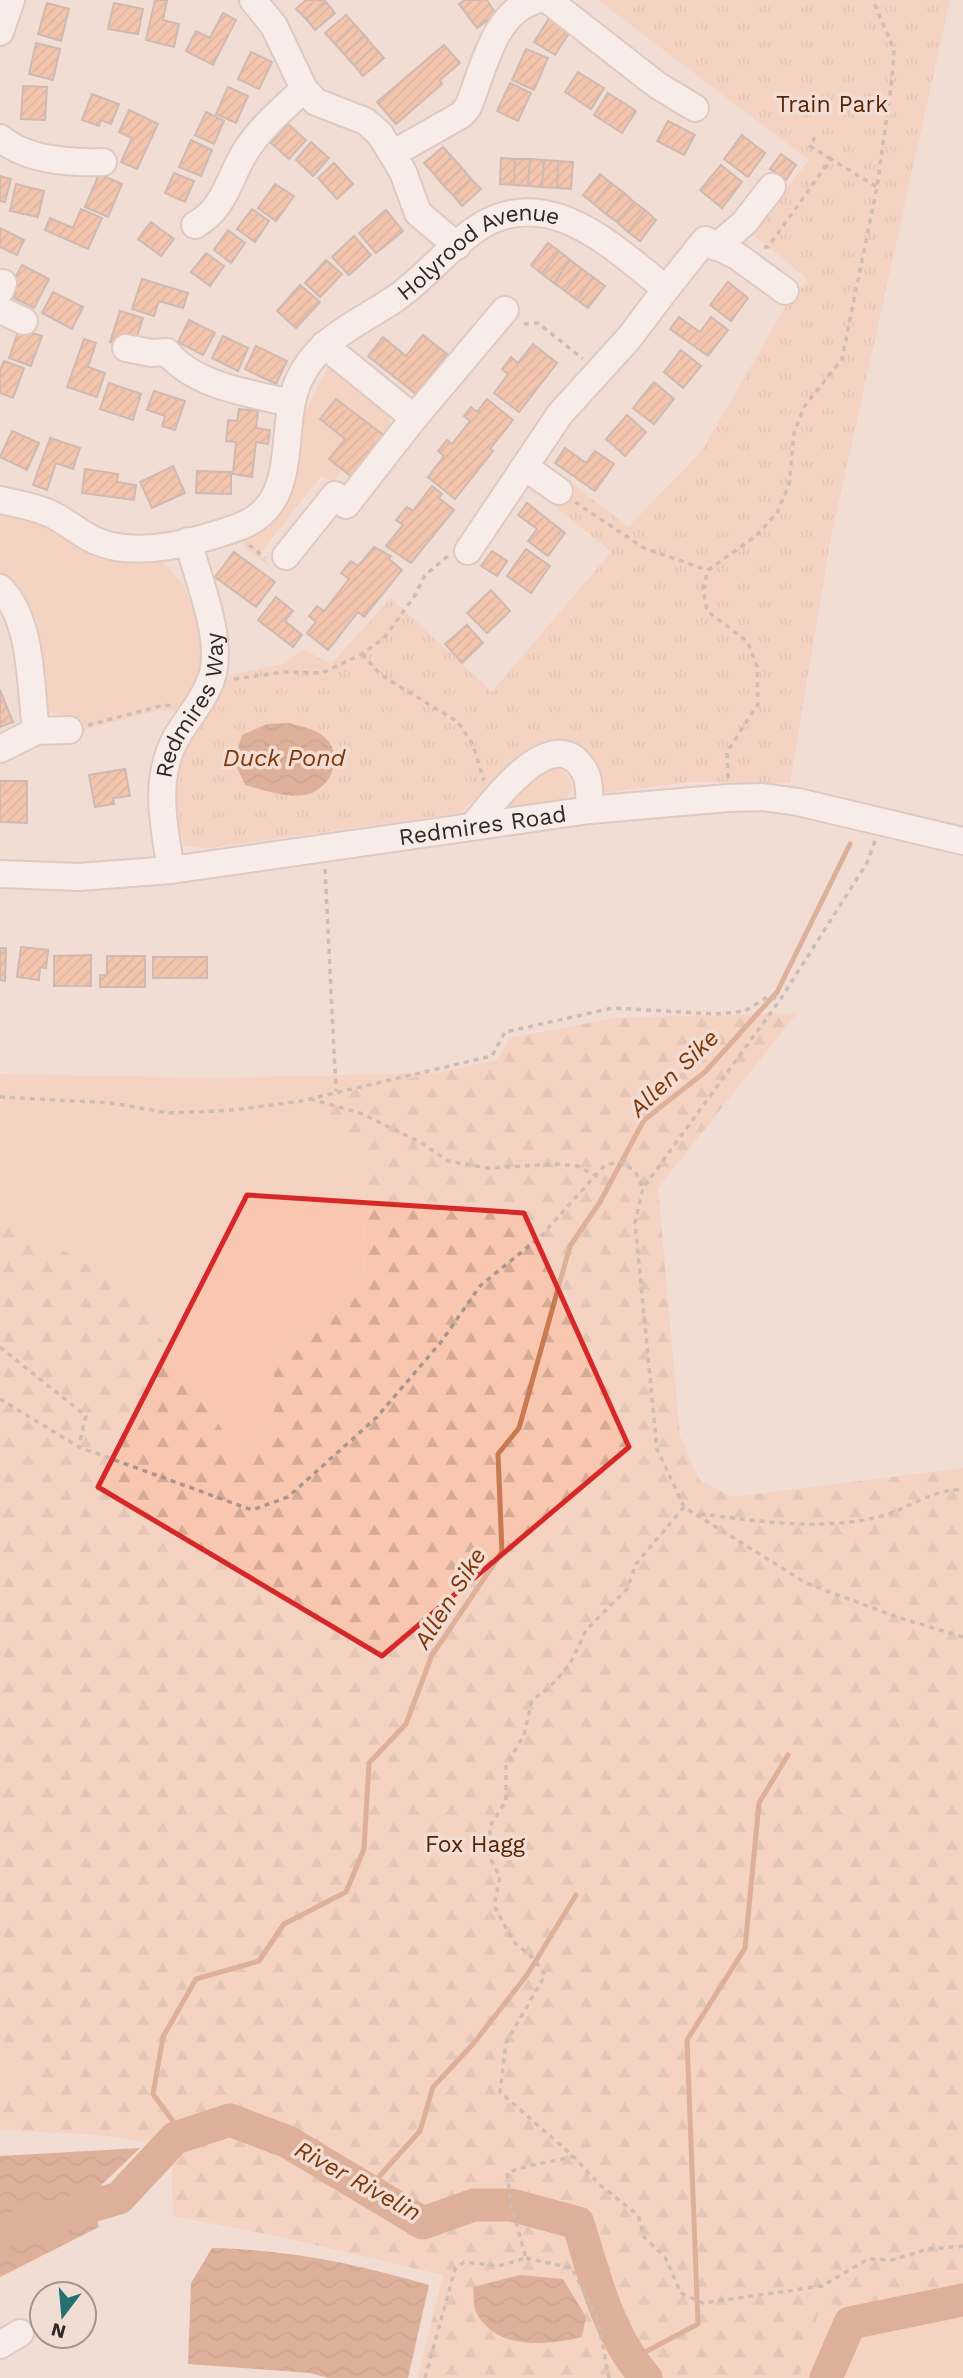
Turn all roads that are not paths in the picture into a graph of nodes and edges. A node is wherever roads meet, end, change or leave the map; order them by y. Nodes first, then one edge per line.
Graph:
1 (11, 0) edge
2 (253, 0) edge
3 (537, 0) edge
4 (548, 0) edge
5 (0, 32) edge
6 (304, 89) junction
7 (695, 108) dead end
8 (0, 138) edge
9 (394, 153) junction
10 (103, 162) dead end
11 (772, 187) dead end
12 (195, 225) dead end
13 (711, 243) junction
14 (457, 246) junction
15 (666, 289) junction
16 (785, 291) dead end
17 (0, 310) edge
18 (514, 317) road end
19 (24, 321) dead end
20 (324, 345) junction
21 (126, 348) dead end
22 (291, 403) junction
23 (414, 418) junction
24 (525, 467) junction
25 (559, 491) road end
26 (0, 500) edge
27 (188, 541) junction
28 (468, 551) road end
29 (286, 556) road end
30 (0, 587) edge
31 (69, 730) road end
32 (36, 731) junction
33 (0, 749) edge
34 (590, 810) junction
35 (479, 820) junction
36 (963, 841) edge
37 (171, 870) junction
38 (0, 874) edge

1 - 5 street
2 - 6 street
3 - 9 street
4 - 7 street
6 - 9 street
6 - 12 street
8 - 10 street
9 - 14 street
11 - 13 street
13 - 15 street
13 - 16 street
14 - 15 street, Holyrood Avenue
14 - 20 street, Holyrood Avenue
15 - 24 street
17 - 19 street
18 - 23 street
20 - 22 street, Holyrood Avenue
20 - 23 street
21 - 22 street
22 - 27 street, Holyrood Avenue
23 - 29 street
24 - 25 street
24 - 28 street
26 - 27 street, Holyrood Avenue
27 - 37 street, Redmires Way
30 - 32 street
31 - 32 street
32 - 33 street
34 - 35 street, Redmires Road
34 - 35 street
34 - 36 street, Redmires Road
35 - 37 street, Redmires Road
37 - 38 street, Redmires Road

